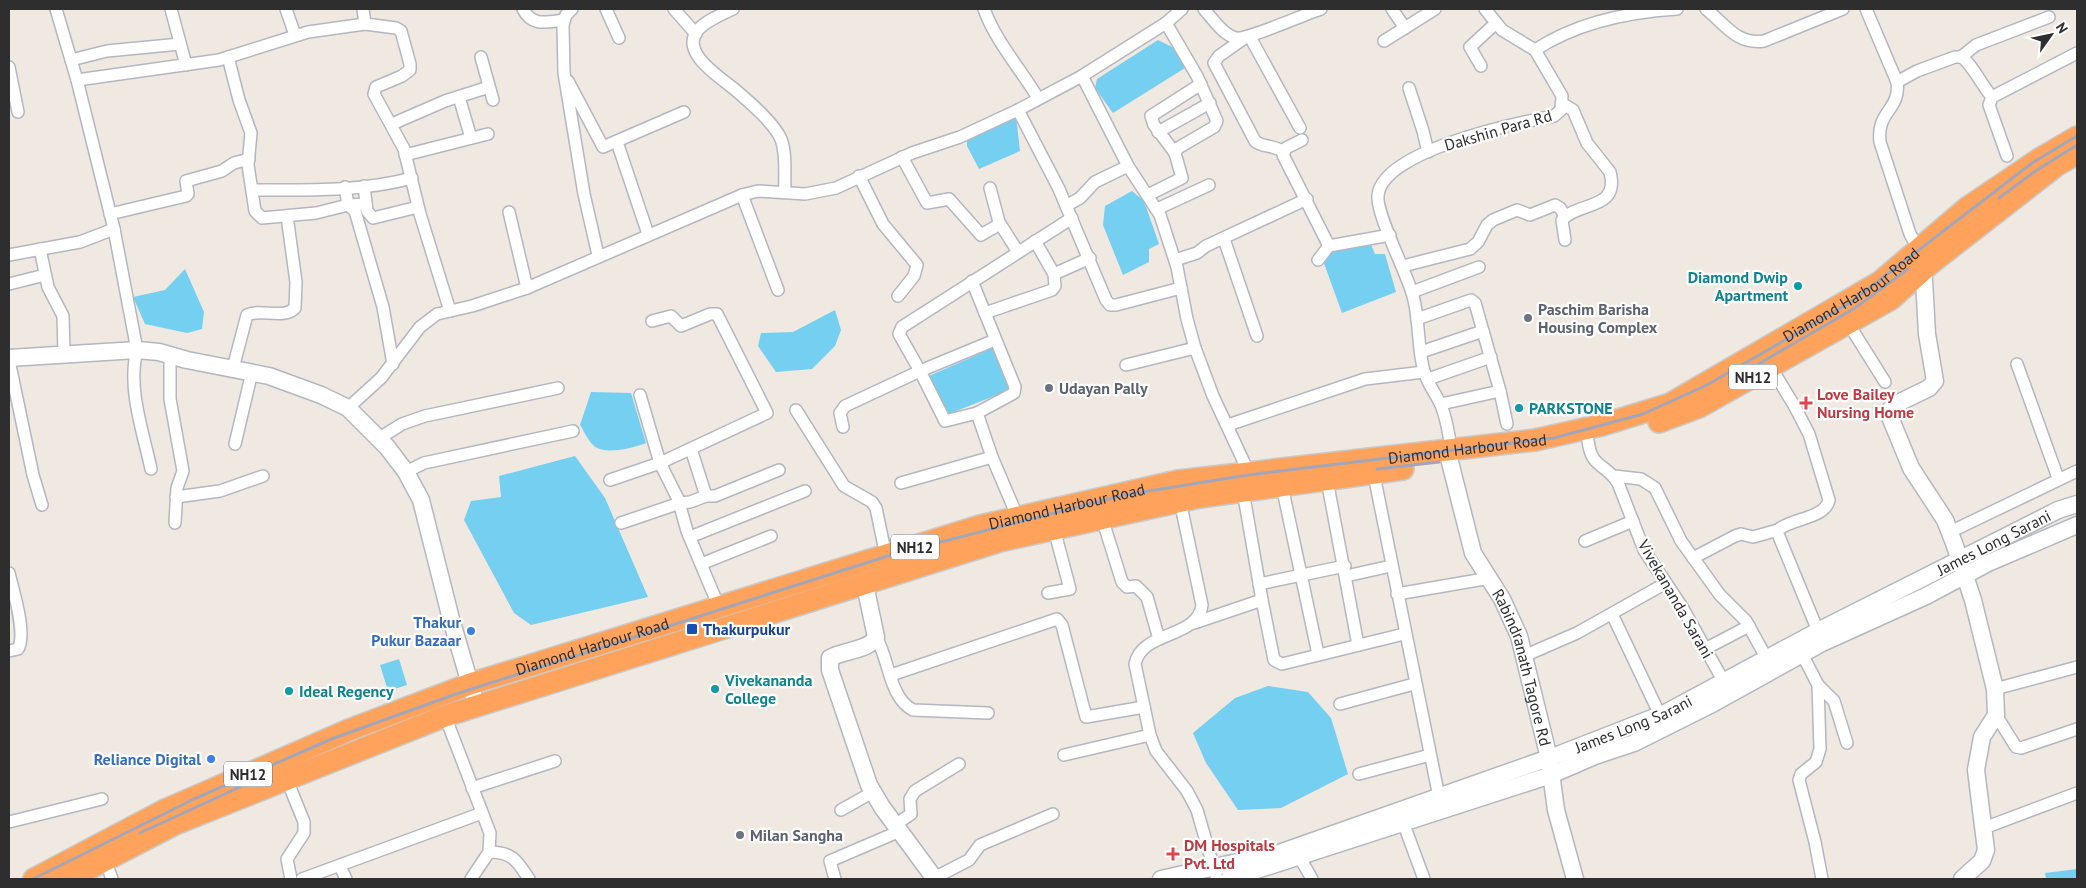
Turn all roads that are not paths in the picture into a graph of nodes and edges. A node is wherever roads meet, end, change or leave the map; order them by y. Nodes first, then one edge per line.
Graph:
1 (56, 9) edge
2 (171, 9) edge
3 (286, 9) edge
4 (363, 9) edge
5 (523, 9) edge
6 (572, 9) edge
7 (606, 9) edge
8 (674, 9) edge
9 (733, 9) edge
10 (984, 9) edge
11 (1181, 9) edge
12 (1204, 9) edge
13 (1321, 9) edge
14 (1392, 9) edge
15 (1436, 9) edge
16 (1485, 9) edge
17 (1677, 9) edge
18 (1706, 9) edge
19 (1843, 9) edge
20 (1866, 9) edge
21 (1628, 12) edge
22 (2049, 17) dead end
23 (564, 20) junction
24 (1166, 23) junction
25 (1496, 23) junction
26 (366, 24) junction
27 (1405, 28) junction
28 (696, 34) junction
29 (295, 35) junction
30 (1248, 37) junction
31 (619, 38) dead end
32 (1384, 41) dead end
33 (180, 44) junction
34 (1535, 50) junction
35 (2077, 53) edge
36 (1961, 56) junction
37 (228, 57) junction
38 (481, 57) dead end
39 (71, 60) junction
40 (186, 65) junction
41 (9, 66) edge
42 (1481, 66) dead end
43 (564, 73) junction
44 (1082, 76) junction
45 (77, 80) junction
46 (1897, 82) junction
47 (1201, 84) junction
48 (489, 87) junction
49 (1408, 88) dead end
50 (459, 97) junction
51 (1992, 97) junction
52 (1038, 98) junction
53 (493, 100) dead end
54 (1210, 103) junction
55 (1563, 104) junction
56 (1018, 110) junction
57 (18, 112) dead end
58 (684, 112) dead end
59 (392, 124) junction
60 (1158, 132) junction
61 (488, 134) dead end
62 (2077, 137) edge
63 (471, 138) junction
64 (617, 142) junction
65 (1283, 151) junction
66 (1428, 152) junction
67 (1176, 153) junction
68 (2077, 154) edge
69 (406, 155) junction
70 (2007, 156) dead end
71 (902, 157) junction
72 (249, 160) junction
73 (1128, 166) junction
74 (859, 176) junction
75 (412, 178) junction
76 (1209, 185) dead end
77 (364, 186) junction
78 (345, 187) junction
79 (990, 188) dead end
80 (252, 190) junction
81 (785, 192) junction
82 (742, 195) junction
83 (1148, 195) junction
84 (1307, 199) junction
85 (366, 204) junction
86 (348, 205) junction
87 (1066, 206) junction
88 (418, 207) junction
89 (1156, 209) junction
90 (509, 212) dead end
91 (110, 214) junction
92 (287, 216) junction
93 (1565, 216) junction
94 (1072, 218) junction
95 (1000, 224) junction
96 (114, 229) junction
97 (648, 234) junction
98 (1390, 235) junction
99 (1224, 239) junction
100 (1565, 240) dead end
101 (1035, 241) junction
102 (1329, 246) junction
103 (40, 249) junction
104 (1018, 252) junction
105 (9, 255) edge
106 (598, 256) junction
107 (1090, 258) junction
108 (1175, 260) junction
109 (1318, 260) dead end
110 (1922, 260) junction
111 (1403, 266) junction
112 (1479, 267) dead end
113 (1054, 274) junction
114 (45, 275) junction
115 (972, 281) junction
116 (9, 284) edge
117 (527, 288) junction
118 (1181, 288) junction
119 (778, 290) dead end
120 (1412, 292) junction
121 (898, 296) dead end
122 (450, 311) junction
123 (985, 313) junction
124 (1417, 319) junction
125 (652, 321) dead end
126 (1848, 323) junction
127 (1483, 331) junction
128 (1257, 336) dead end
129 (995, 340) junction
130 (1195, 348) junction
131 (137, 350) junction
132 (1420, 352) junction
133 (64, 354) junction
134 (170, 355) junction
135 (1491, 357) junction
136 (9, 359) edge
137 (1766, 359) junction
138 (393, 364) junction
139 (2017, 364) dead end
140 (1126, 365) dead end
141 (233, 368) junction
142 (252, 372) junction
143 (920, 372) junction
144 (1426, 376) junction
145 (1885, 382) dead end
146 (558, 388) dead end
147 (1500, 391) junction
148 (640, 394) dead end
149 (1441, 404) junction
150 (348, 408) junction
151 (796, 410) dead end
152 (977, 413) junction
153 (1506, 424) dead end
154 (1228, 425) junction
155 (843, 427) dead end
156 (573, 431) dead end
157 (378, 439) junction
158 (1588, 440) junction
159 (235, 444) dead end
160 (691, 449) junction
161 (1451, 456) junction
162 (992, 457) junction
163 (660, 462) junction
164 (1372, 466) junction
165 (151, 469) dead end
166 (779, 470) dead end
167 (2077, 471) edge
168 (406, 472) junction
169 (263, 476) dead end
170 (1614, 476) junction
171 (2058, 478) junction
172 (610, 480) dead end
173 (1327, 480) junction
174 (1246, 482) junction
175 (901, 483) dead end
176 (1282, 486) junction
177 (1202, 488) junction
178 (806, 491) dead end
179 (706, 496) junction
180 (176, 497) junction
181 (1180, 501) junction
182 (680, 503) junction
183 (2077, 504) edge
184 (42, 505) dead end
185 (1018, 518) junction
186 (1102, 518) junction
187 (1632, 521) junction
188 (175, 523) dead end
189 (621, 523) dead end
190 (2076, 528) edge
191 (1054, 529) junction
192 (1778, 530) junction
193 (1950, 532) junction
194 (771, 536) dead end
195 (690, 537) junction
196 (1585, 542) dead end
197 (886, 556) junction
198 (1693, 558) junction
199 (1959, 560) junction
200 (701, 564) junction
201 (1391, 566) junction
202 (1346, 571) junction
203 (9, 573) edge
204 (1302, 575) junction
205 (1964, 576) junction
206 (1490, 578) junction
207 (1666, 583) junction
208 (1259, 584) junction
209 (865, 585) junction
210 (802, 592) junction
211 (1048, 594) dead end
212 (1397, 594) junction
213 (1262, 600) junction
214 (719, 607) junction
215 (1612, 614) junction
216 (1194, 623) junction
217 (1749, 626) junction
218 (1818, 631) junction
219 (1404, 634) junction
220 (876, 637) junction
221 (1159, 639) junction
222 (1358, 644) junction
223 (1705, 649) junction
224 (9, 651) edge
225 (1318, 654) junction
226 (1802, 654) junction
227 (1524, 656) junction
228 (1767, 659) junction
229 (2077, 668) edge
230 (891, 675) junction
231 (470, 684) junction
232 (1414, 684) junction
233 (1818, 685) junction
234 (1726, 686) junction
235 (1995, 690) junction
236 (1340, 704) dead end
237 (478, 706) junction
238 (1144, 707) junction
239 (988, 713) dead end
240 (1660, 715) junction
241 (1996, 715) junction
242 (445, 716) junction
243 (2077, 729) edge
244 (1150, 736) junction
245 (1847, 743) dead end
246 (1430, 754) junction
247 (1064, 755) dead end
248 (1549, 758) junction
249 (554, 760) dead end
250 (959, 764) dead end
251 (1359, 774) dead end
252 (1551, 775) junction
253 (287, 780) junction
254 (472, 788) junction
255 (873, 792) junction
256 (2077, 793) edge
257 (102, 799) dead end
258 (1440, 804) junction
259 (841, 810) dead end
260 (482, 813) junction
261 (1052, 814) dead end
262 (9, 822) edge
263 (1403, 822) junction
264 (898, 828) junction
265 (1984, 828) junction
266 (489, 852) junction
267 (1300, 858) junction
268 (105, 862) edge
269 (340, 866) junction
270 (1215, 873) edge
271 (288, 878) edge
272 (34, 879) edge
273 (69, 879) edge
274 (302, 879) edge
275 (346, 879) edge
276 (471, 879) edge
277 (529, 879) edge
278 (835, 879) edge
279 (935, 879) edge
280 (1161, 879) edge
281 (1229, 879) edge
282 (1312, 879) edge
283 (1424, 879) edge
284 (1574, 879) edge
285 (1822, 879) edge
286 (1962, 879) edge

1 - 39 street
2 - 33 street
3 - 29 street
4 - 26 street
5 - 23 street
6 - 23 street
7 - 31 street
8 - 28 street
9 - 28 street
10 - 52 street
11 - 24 street
12 - 30 street
13 - 30 street
14 - 27 street
15 - 27 street
16 - 25 street, Dakshin Para Rd
17 - 21 street
18 - 19 street
20 - 46 street
21 - 34 street
22 - 36 street
23 - 43 street
24 - 44 street
24 - 47 street
25 - 34 street, Dakshin Para Rd
25 - 42 street
26 - 29 street
26 - 59 street
27 - 32 street
28 - 81 street
29 - 37 street
30 - 65 street
30 - 65 street
33 - 39 street
33 - 40 street
34 - 55 street, Dakshin Para Rd
35 - 51 street
36 - 46 street
36 - 51 street
37 - 40 street
37 - 72 street
38 - 48 street
39 - 45 street
40 - 45 street
41 - 57 street
43 - 64 street
43 - 106 street
44 - 52 street
44 - 73 street
45 - 91 street
46 - 110 street
47 - 54 street
47 - 60 street
48 - 50 street
48 - 53 street
49 - 66 street
50 - 59 street
50 - 63 street
51 - 70 street
52 - 56 street
54 - 60 street
54 - 67 street
55 - 66 street, Dakshin Para Rd
55 - 93 street
56 - 71 street
56 - 87 street
58 - 64 street
59 - 69 street
60 - 67 street
61 - 63 street
62 - 110 highway, Diamond Harbour Road / NH12
63 - 69 street
64 - 97 street
65 - 84 street
66 - 98 street, Dakshin Para Rd
67 - 83 street
68 - 110 highway, Diamond Harbour Road / NH12
69 - 75 street
71 - 74 street
71 - 95 street
72 - 80 street
72 - 91 street
73 - 83 street
73 - 87 street
74 - 81 street
74 - 121 street
75 - 77 street
75 - 88 street
76 - 89 street
77 - 78 street
77 - 85 street
78 - 80 street
78 - 86 street
79 - 95 street
80 - 92 street
81 - 82 street
82 - 97 street
82 - 119 street
83 - 89 street
84 - 99 street
84 - 102 street
85 - 86 street
85 - 88 street
86 - 92 street
86 - 138 street
87 - 94 street
88 - 122 street
89 - 108 street
90 - 117 street
91 - 96 street
92 - 141 street
93 - 100 street
93 - 111 street
94 - 101 street
94 - 107 street
95 - 104 street
96 - 103 street
96 - 131 street
97 - 106 street
98 - 102 street
98 - 111 street, Dakshin Para Rd
99 - 108 street
99 - 128 street
101 - 104 street
101 - 113 street
102 - 109 street
103 - 105 street
103 - 114 street
104 - 115 street
106 - 117 street
107 - 113 street
107 - 118 street
108 - 118 street
110 - 126 highway, Diamond Harbour Road / NH12
110 - 137 highway, Diamond Harbour Road / NH12
110 - 193 main road
111 - 120 street, Dakshin Para Rd
112 - 120 street
113 - 123 street
114 - 116 street
114 - 133 street
115 - 123 street
115 - 143 street
117 - 122 street
118 - 130 street
120 - 124 street, Dakshin Para Rd
122 - 138 street
123 - 129 street
124 - 127 street
124 - 132 street, Dakshin Para Rd
125 - 160 street
126 - 137 highway, Diamond Harbour Road / NH12
126 - 145 street
127 - 132 street
127 - 135 street
129 - 143 street
129 - 152 street
130 - 140 street
130 - 154 street
131 - 133 main road
131 - 134 main road
131 - 165 street
132 - 144 street, Dakshin Para Rd
133 - 136 main road
134 - 141 main road
134 - 180 street
135 - 144 street
135 - 147 street
136 - 184 street
137 - 158 highway, Diamond Harbour Road / NH12
137 - 161 highway, Diamond Harbour Road / NH12
137 - 192 street
138 - 150 street
139 - 171 street
141 - 142 main road
142 - 150 main road
142 - 159 street
143 - 152 street
143 - 155 street
144 - 149 street, Dakshin Para Rd
144 - 154 street
146 - 157 street
147 - 149 street
147 - 153 street
148 - 163 street
149 - 161 street, Dakshin Para Rd
150 - 157 main road
151 - 197 street
152 - 162 street
154 - 174 street
156 - 168 street
157 - 168 main road
158 - 161 highway, Diamond Harbour Road / NH12
158 - 170 street
160 - 163 street
160 - 179 street
161 - 164 highway, Diamond Harbour Road / NH12
161 - 206 main road, Rabindranath Tagore Rd
162 - 175 street
162 - 185 street
163 - 172 street
163 - 182 street
164 - 173 highway, Diamond Harbour Road / NH12
164 - 174 highway, Diamond Harbour Road / NH12
164 - 201 street
166 - 179 street
167 - 171 street
168 - 231 main road
169 - 180 street
170 - 187 street, Vivekananda Sarani
170 - 198 street
171 - 193 street
173 - 176 highway, Diamond Harbour Road / NH12
173 - 202 street
174 - 176 highway, Diamond Harbour Road / NH12
174 - 177 highway, Diamond Harbour Road / NH12
174 - 208 street
176 - 204 street
177 - 181 highway, Diamond Harbour Road / NH12
177 - 185 highway, Diamond Harbour Road / NH12
178 - 195 street
179 - 182 street
180 - 188 street
181 - 186 highway, Diamond Harbour Road / NH12
181 - 216 street
182 - 189 street
182 - 195 street
183 - 199 main road, James Long Sarani
185 - 197 highway, Diamond Harbour Road / NH12
186 - 191 highway, Diamond Harbour Road / NH12
186 - 221 street
187 - 196 street
187 - 207 street, Vivekananda Sarani
190 - 205 main road
191 - 209 highway, Diamond Harbour Road / NH12
191 - 211 street
192 - 198 street
192 - 218 street
193 - 199 main road
194 - 200 street
195 - 200 street
197 - 210 highway, Diamond Harbour Road / NH12
198 - 217 street
199 - 205 main road
199 - 218 main road, James Long Sarani
200 - 214 street
201 - 202 street
201 - 212 street
202 - 204 street
202 - 222 street
203 - 224 street
204 - 208 street
204 - 225 street
205 - 226 main road
205 - 235 main road
206 - 212 street
206 - 227 main road, Rabindranath Tagore Rd
207 - 215 street
207 - 223 street, Vivekananda Sarani
208 - 213 street
209 - 210 highway, Diamond Harbour Road / NH12
209 - 220 main road
210 - 214 highway, Diamond Harbour Road / NH12
210 - 237 highway, Diamond Harbour Road / NH12
212 - 219 street
213 - 216 street
213 - 225 street
214 - 231 highway, Diamond Harbour Road / NH12
215 - 227 street
215 - 240 street
216 - 221 street
217 - 223 street
217 - 228 street
218 - 228 main road, James Long Sarani
219 - 222 street
219 - 232 street
220 - 230 street
220 - 255 main road
221 - 238 street
222 - 225 street
223 - 234 street, Vivekananda Sarani
226 - 233 street
226 - 234 main road
227 - 248 main road, Rabindranath Tagore Rd
228 - 234 main road, James Long Sarani
229 - 235 street
230 - 238 street
230 - 239 street
231 - 237 main road
231 - 268 highway, Diamond Harbour Road / NH12
232 - 236 street
232 - 246 street
233 - 245 street
233 - 285 street
234 - 240 main road, James Long Sarani
234 - 252 main road
235 - 241 main road
237 - 242 highway, Diamond Harbour Road / NH12
238 - 244 street
240 - 248 main road, James Long Sarani
241 - 243 street
241 - 265 main road
242 - 253 highway, Diamond Harbour Road / NH12
242 - 254 street
244 - 247 street
244 - 270 street
246 - 251 street
246 - 258 street
248 - 252 main road, Rabindranath Tagore Rd
248 - 258 main road, James Long Sarani
249 - 254 street
250 - 264 street
252 - 258 main road
252 - 284 main road, Rabindranath Tagore Rd
253 - 268 highway, Diamond Harbour Road / NH12
253 - 271 street
254 - 260 street
255 - 259 street
255 - 264 main road
256 - 265 street
257 - 262 street
258 - 263 main road
258 - 270 main road, James Long Sarani
260 - 266 street
260 - 269 street
261 - 279 street
263 - 267 main road
263 - 283 street
264 - 278 street
264 - 279 main road
265 - 286 main road
266 - 276 street
266 - 277 street
267 - 281 main road
267 - 282 street
268 - 272 highway, Diamond Harbour Road / NH12
268 - 273 highway, Diamond Harbour Road / NH12
269 - 274 street
269 - 275 street
270 - 280 main road, James Long Sarani

